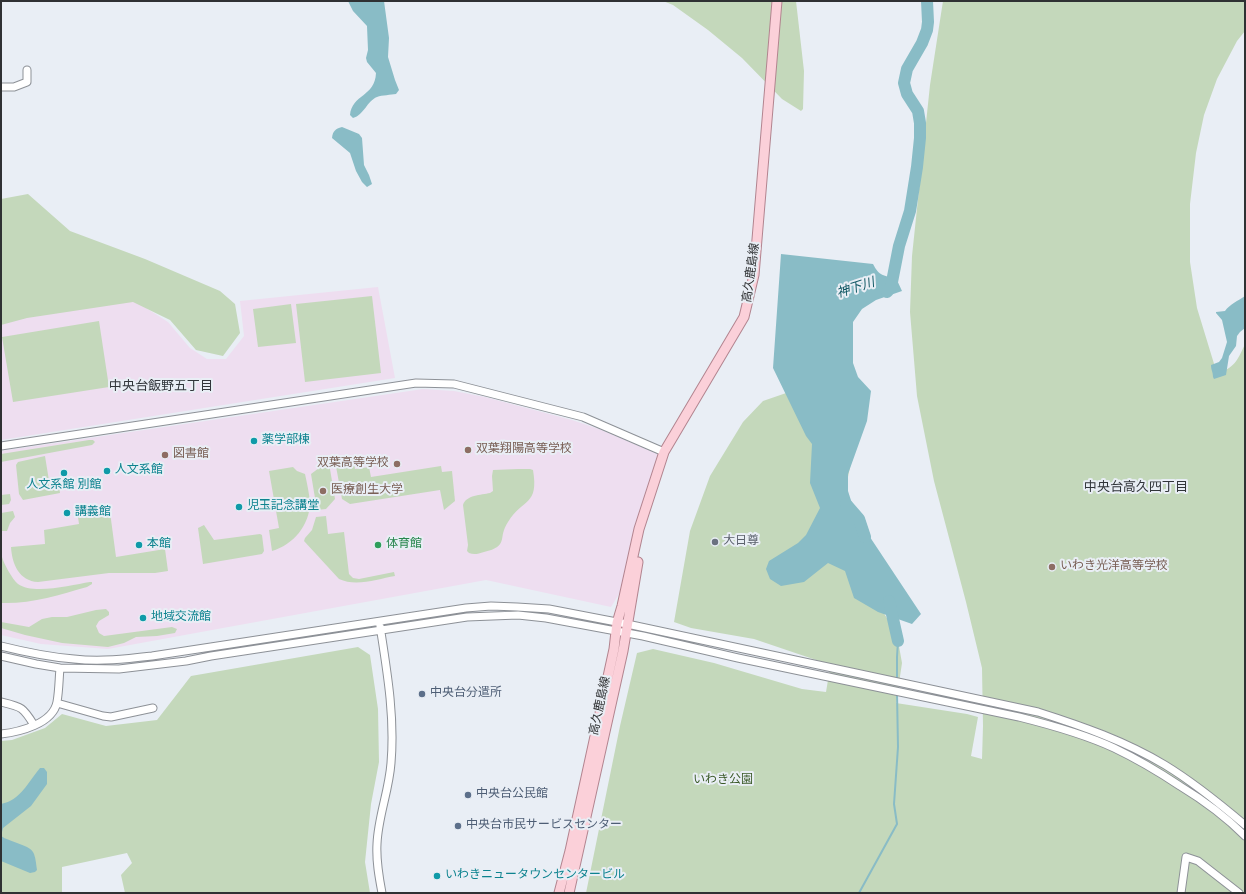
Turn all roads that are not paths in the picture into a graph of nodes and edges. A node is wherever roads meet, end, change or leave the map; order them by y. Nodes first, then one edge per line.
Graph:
1 (777, 1) edge
2 (27, 70) dead end
3 (1, 87) edge
4 (1, 446) edge
5 (664, 452) junction
6 (643, 520) junction
7 (380, 621) junction
8 (617, 627) junction
9 (627, 629) junction
10 (381, 630) junction
11 (1, 646) edge
12 (1, 656) edge
13 (60, 668) junction
14 (1, 702) edge
15 (57, 703) junction
16 (153, 708) dead end
17 (34, 725) junction
18 (1, 734) edge
19 (1164, 764) junction
20 (1159, 773) junction
21 (1245, 825) edge
22 (1245, 836) edge
23 (382, 893) edge
24 (560, 893) edge
25 (569, 893) edge
26 (1181, 893) edge
27 (1239, 893) edge

1 - 5 main road, 高久鹿島線
2 - 3 street
4 - 5 street
5 - 6 main road, 高久鹿島線
6 - 8 main road, 高久鹿島線
6 - 9 main road, 高久鹿島線
7 - 8 street
7 - 10 street
7 - 11 street
8 - 9 street
8 - 10 street
8 - 24 main road, 高久鹿島線
9 - 19 street
9 - 20 street
9 - 25 main road, 高久鹿島線
10 - 13 street
10 - 23 street
12 - 13 street
13 - 15 street
14 - 17 street
15 - 16 street
15 - 17 street
17 - 18 street
19 - 20 street
19 - 21 street
20 - 22 street
26 - 27 street

